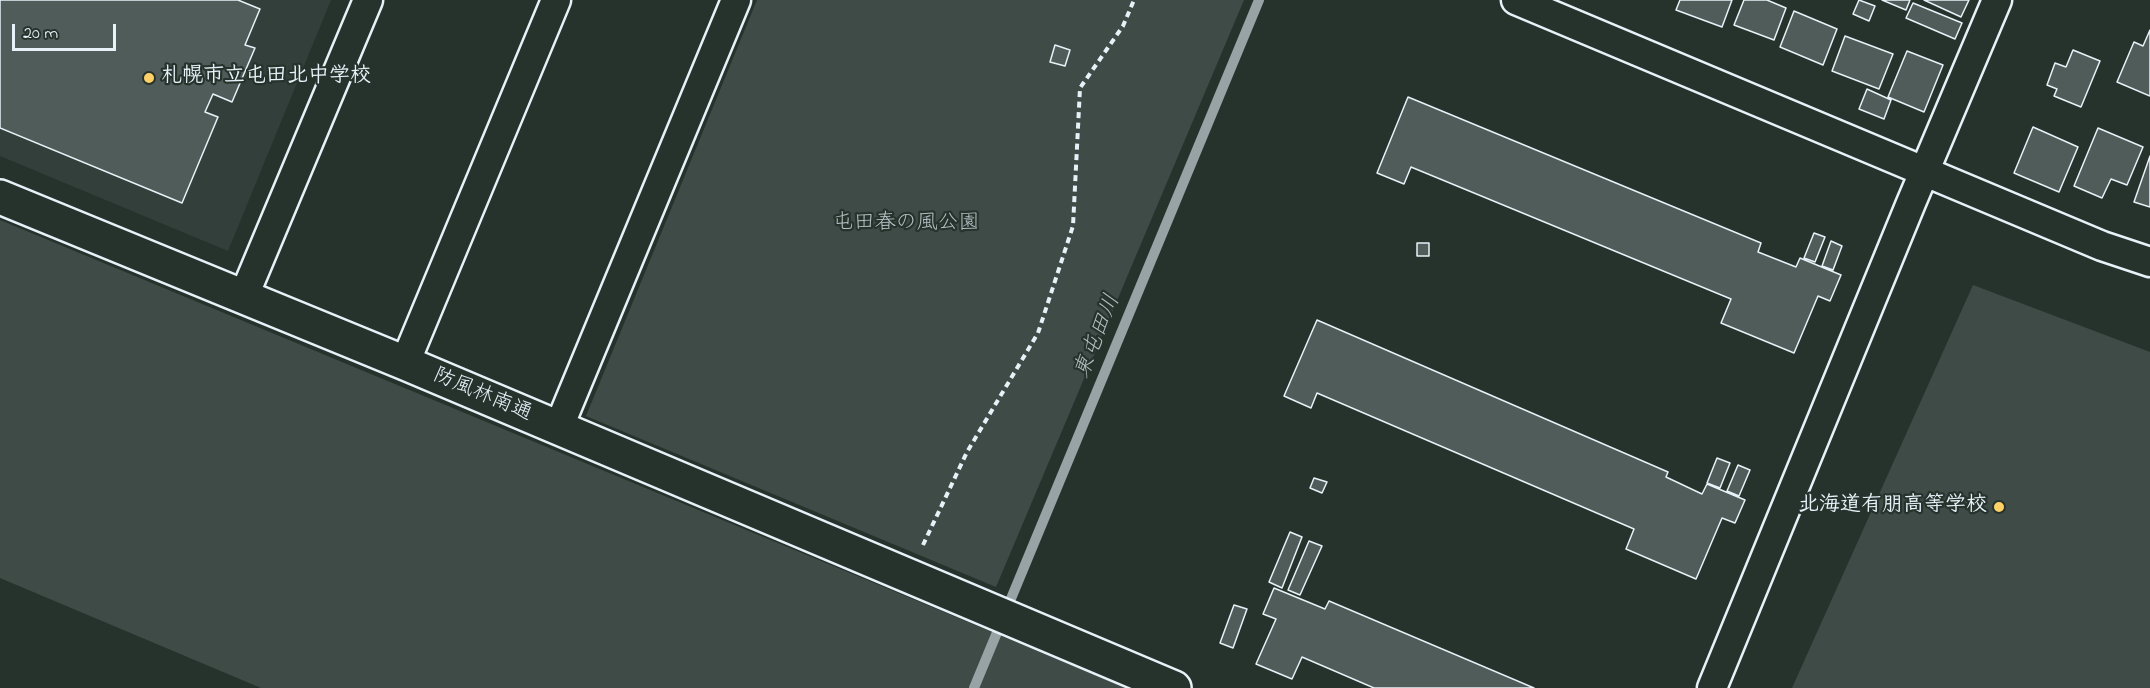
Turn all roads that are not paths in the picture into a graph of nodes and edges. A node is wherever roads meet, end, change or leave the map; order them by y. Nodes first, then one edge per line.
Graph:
1 (368, 0) edge
2 (556, 0) edge
3 (736, 0) edge
4 (1516, 0) edge
5 (1997, 0) edge
6 (1924, 171) junction
7 (0, 196) edge
8 (2150, 262) edge
9 (243, 298) junction
10 (405, 363) junction
11 (558, 429) junction
12 (1174, 688) edge
13 (1712, 688) edge

1 - 9 street
2 - 10 street
3 - 11 street
4 - 6 street
5 - 6 street
6 - 8 street
6 - 13 street
7 - 9 street, 防風林南通
9 - 10 street, 防風林南通
10 - 11 street, 防風林南通
11 - 12 street, 防風林南通

